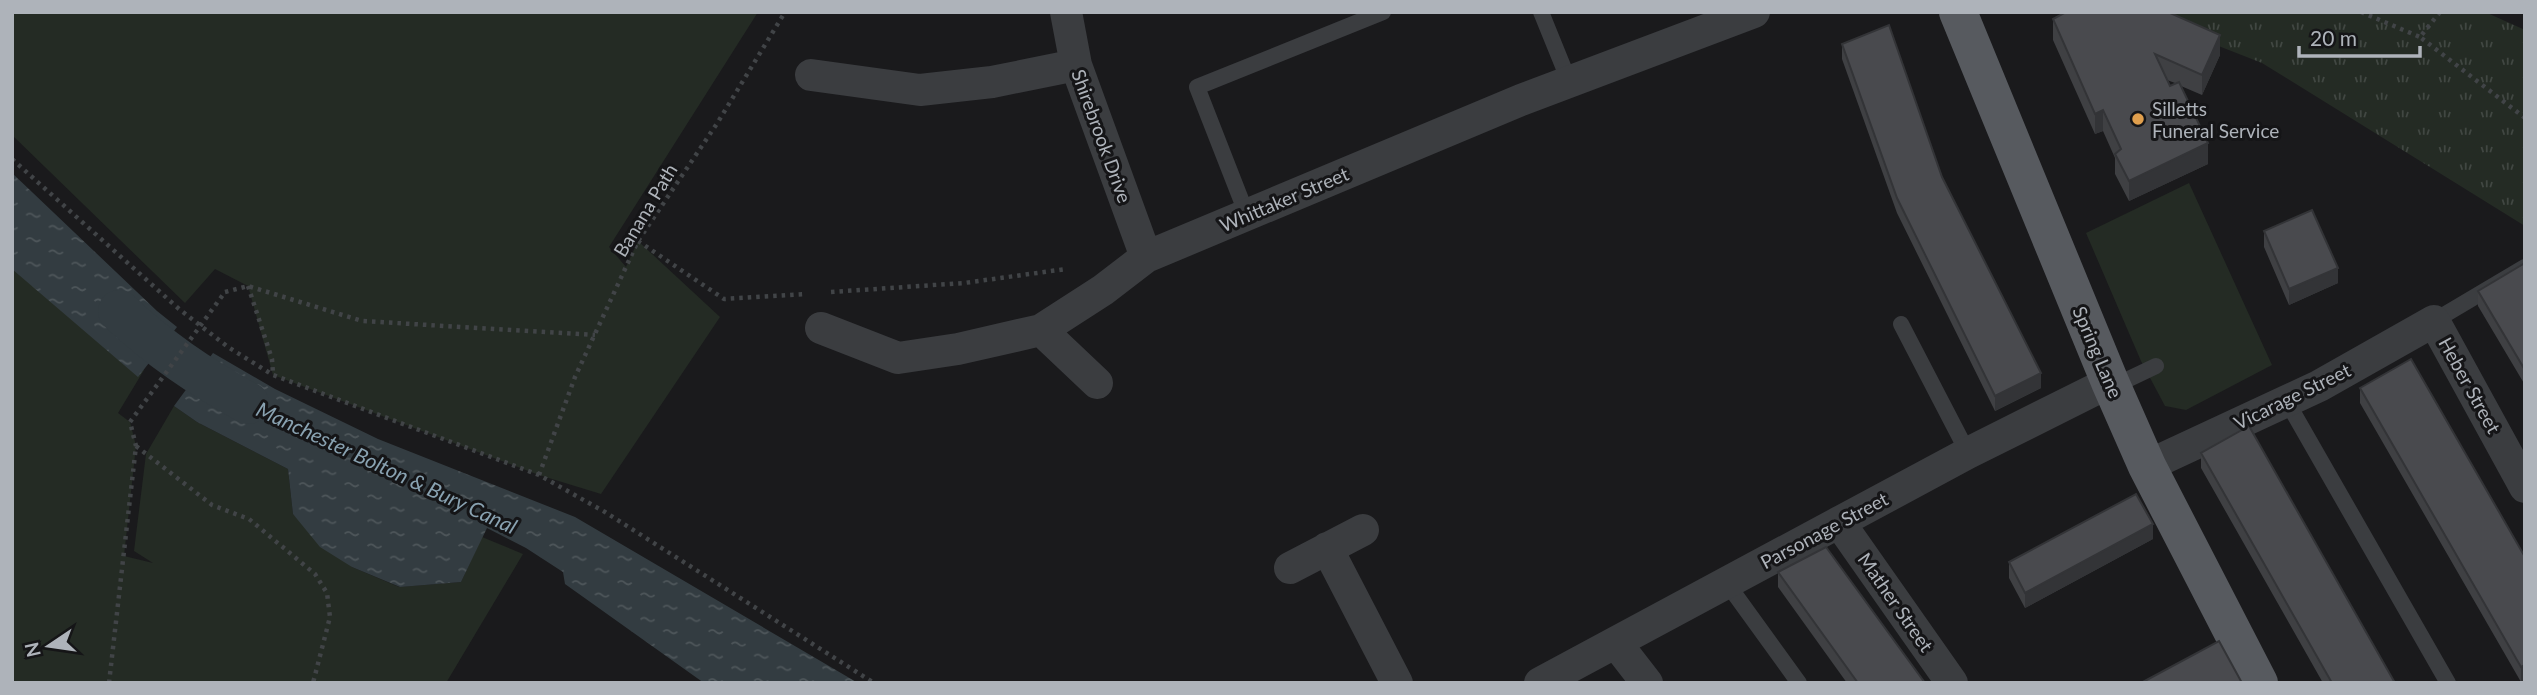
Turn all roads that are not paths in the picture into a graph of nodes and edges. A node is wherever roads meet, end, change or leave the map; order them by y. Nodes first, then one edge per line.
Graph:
1 (1066, 12) edge
2 (1383, 12) edge
3 (1541, 12) edge
4 (1754, 12) edge
5 (1958, 12) edge
6 (1076, 65) junction
7 (811, 75) dead end
8 (1569, 81) junction
9 (1247, 215) junction
10 (1146, 257) junction
11 (2525, 267) edge
12 (2434, 321) junction
13 (1901, 324) dead end
14 (821, 328) dead end
15 (1041, 330) junction
16 (2155, 366) dead end
17 (1097, 383) dead end
18 (2111, 385) junction
19 (2286, 400) junction
20 (1968, 453) junction
21 (2147, 466) junction
22 (2525, 487) edge
23 (1839, 522) junction
24 (1363, 530) dead end
25 (1327, 548) junction
26 (1290, 568) dead end
27 (1726, 582) junction
28 (1616, 643) junction
29 (1397, 683) edge
30 (1540, 683) edge
31 (1647, 683) edge
32 (1800, 683) edge
33 (1952, 683) edge
34 (2259, 683) edge
35 (2448, 683) edge

1 - 6 street, Shirebrook Drive
2 - 9 lane
3 - 8 lane
4 - 8 street, Whittaker Street
5 - 18 main road, Spring Lane
6 - 7 street
6 - 10 street, Shirebrook Drive
8 - 9 street, Whittaker Street
9 - 10 street, Whittaker Street
10 - 15 street, Whittaker Street
11 - 12 lane
12 - 19 street, Vicarage Street
12 - 22 street, Heber Street
13 - 20 lane
14 - 15 street, Whittaker Street
15 - 17 street
16 - 18 lane
18 - 20 street, Parsonage Street
18 - 21 main road, Spring Lane
19 - 21 street, Vicarage Street
19 - 35 lane
20 - 23 street, Parsonage Street
21 - 34 main road, Spring Lane
23 - 27 street, Parsonage Street
23 - 33 street, Mather Street
24 - 25 street
25 - 26 street
25 - 29 street
27 - 28 street, Parsonage Street
27 - 32 lane
28 - 30 street, Parsonage Street
28 - 31 street

